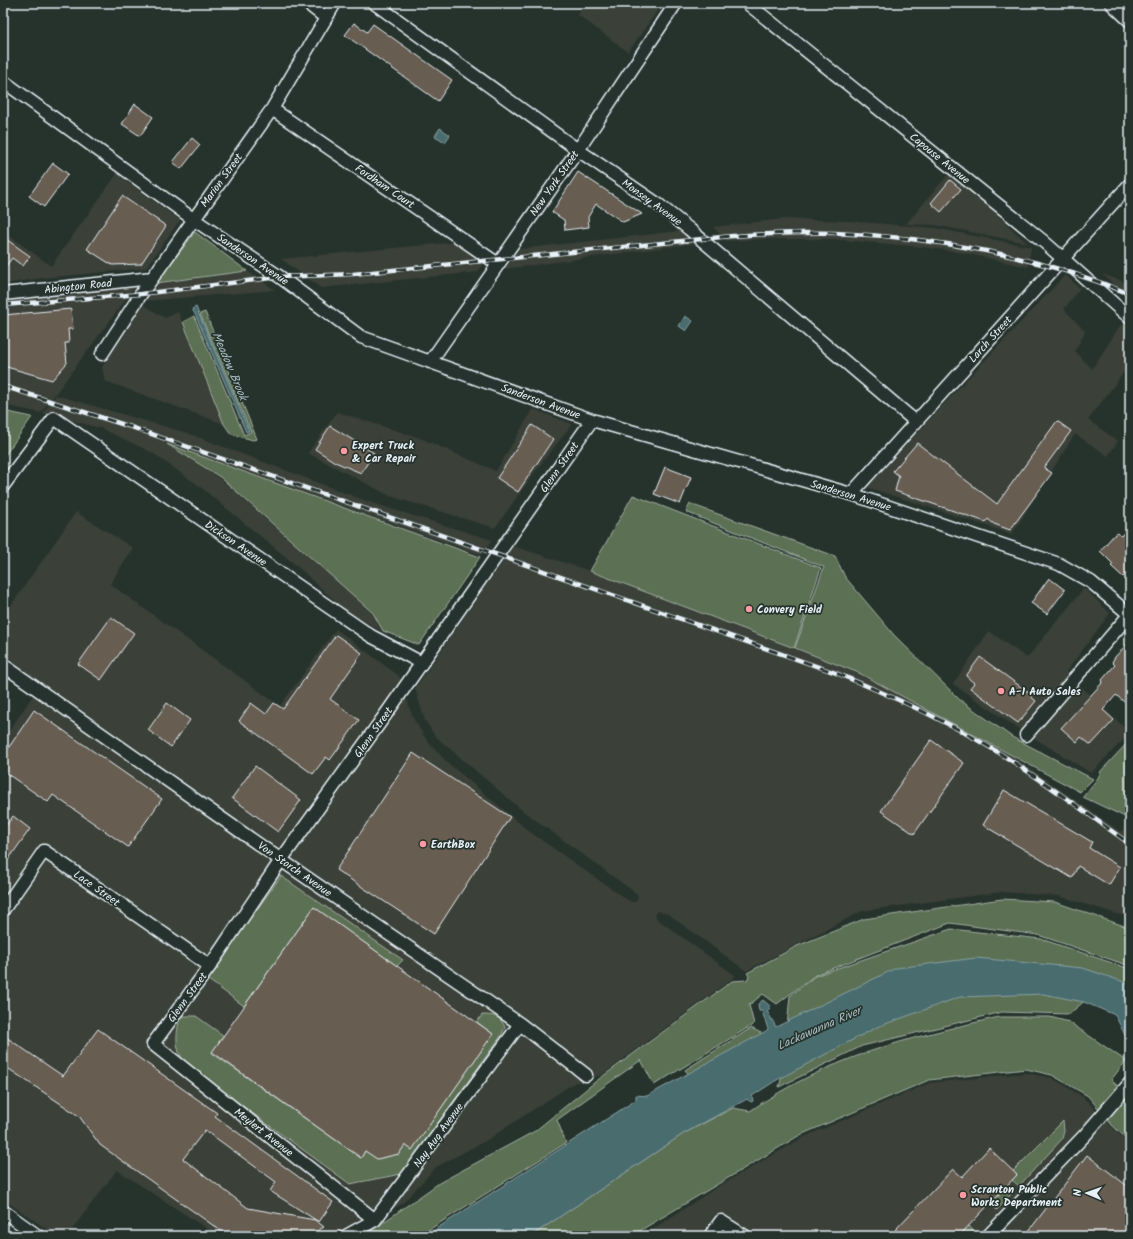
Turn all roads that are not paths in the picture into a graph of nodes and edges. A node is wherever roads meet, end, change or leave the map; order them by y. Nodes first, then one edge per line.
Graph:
1 (307, 3) edge
2 (335, 3) edge
3 (374, 3) edge
4 (676, 3) edge
5 (746, 3) edge
6 (1111, 3) edge
7 (326, 18) junction
8 (1130, 21) edge
9 (3, 80) edge
10 (272, 109) junction
11 (578, 150) junction
12 (1130, 184) edge
13 (193, 219) junction
14 (1063, 258) junction
15 (498, 264) junction
16 (152, 278) junction
17 (3, 294) edge
18 (1130, 318) edge
19 (102, 354) dead end
20 (430, 362) junction
21 (592, 420) junction
22 (916, 422) junction
23 (3, 486) edge
24 (851, 494) junction
25 (1130, 615) edge
26 (420, 662) junction
27 (3, 665) edge
28 (1026, 735) dead end
29 (281, 860) junction
30 (3, 910) edge
31 (210, 966) junction
32 (520, 1024) junction
33 (153, 1044) joint
34 (586, 1075) dead end
35 (1130, 1083) edge
36 (3, 1211) edge
37 (375, 1220) junction
38 (38, 1236) edge
39 (346, 1236) edge
40 (710, 1236) edge
41 (745, 1236) edge
42 (988, 1236) edge

1 - 7 street
2 - 7 street, Marion Street
3 - 11 street, Monsey Avenue
4 - 11 street, New York Street
5 - 14 street, Capouse Avenue
6 - 8 street
7 - 10 street, Marion Street
9 - 13 street, Sanderson Avenue
10 - 13 street, Marion Street
10 - 15 street, Fordham Court
11 - 15 street, New York Street
11 - 22 street, Monsey Avenue
12 - 14 street, Larch Street
13 - 16 street, Marion Street
13 - 20 street, Sanderson Avenue
14 - 18 street, Capouse Avenue
14 - 22 street, Larch Street
15 - 20 street, New York Street
16 - 17 street, Abington Road
16 - 19 street, Marion Street
20 - 21 street, Sanderson Avenue
21 - 24 street, Sanderson Avenue
21 - 26 street, Glenn Street
22 - 24 street, Larch Street
23 - 26 street, Dickson Avenue
24 - 25 street, Sanderson Avenue
25 - 28 street
26 - 29 street, Glenn Street
27 - 29 street, Von Storch Avenue
29 - 31 street, Glenn Street
29 - 32 street, Von Storch Avenue
30 - 31 street, Lace Street
31 - 33 street, Glenn Street
32 - 34 street, Von Storch Avenue
32 - 37 street, Nay Aug Avenue
33 - 37 street, Meylert Avenue
35 - 42 street
36 - 38 street
37 - 39 street, Nay Aug Avenue
40 - 41 street

